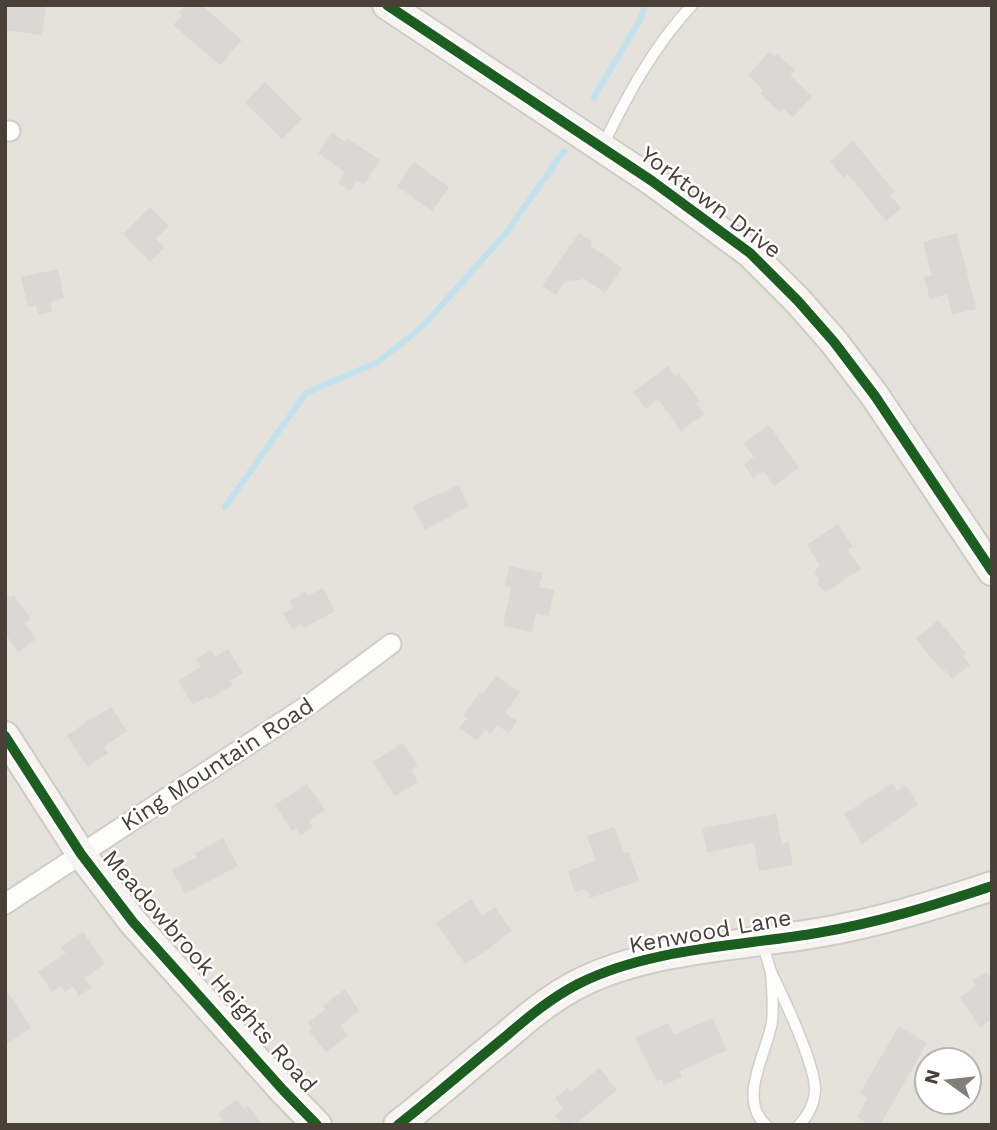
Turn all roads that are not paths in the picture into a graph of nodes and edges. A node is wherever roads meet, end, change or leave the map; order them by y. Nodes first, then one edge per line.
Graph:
1 (387, 5) edge
2 (692, 5) edge
3 (602, 147) junction
4 (992, 571) edge
5 (391, 644) dead end
6 (5, 736) edge
7 (81, 854) junction
8 (992, 886) edge
9 (5, 904) edge
10 (762, 941) junction
11 (771, 972) junction
12 (317, 1125) edge
13 (398, 1125) edge
14 (766, 1125) edge
15 (799, 1125) edge

1 - 3 street, Yorktown Drive
2 - 3 lane
3 - 4 street, Yorktown Drive
5 - 7 street, King Mountain Road
6 - 7 street, Meadowbrook Heights Road
7 - 9 street, King Mountain Road
7 - 12 street, Meadowbrook Heights Road
8 - 10 street, Kenwood Lane
10 - 11 lane
10 - 13 street, Kenwood Lane
11 - 14 lane
11 - 15 lane

